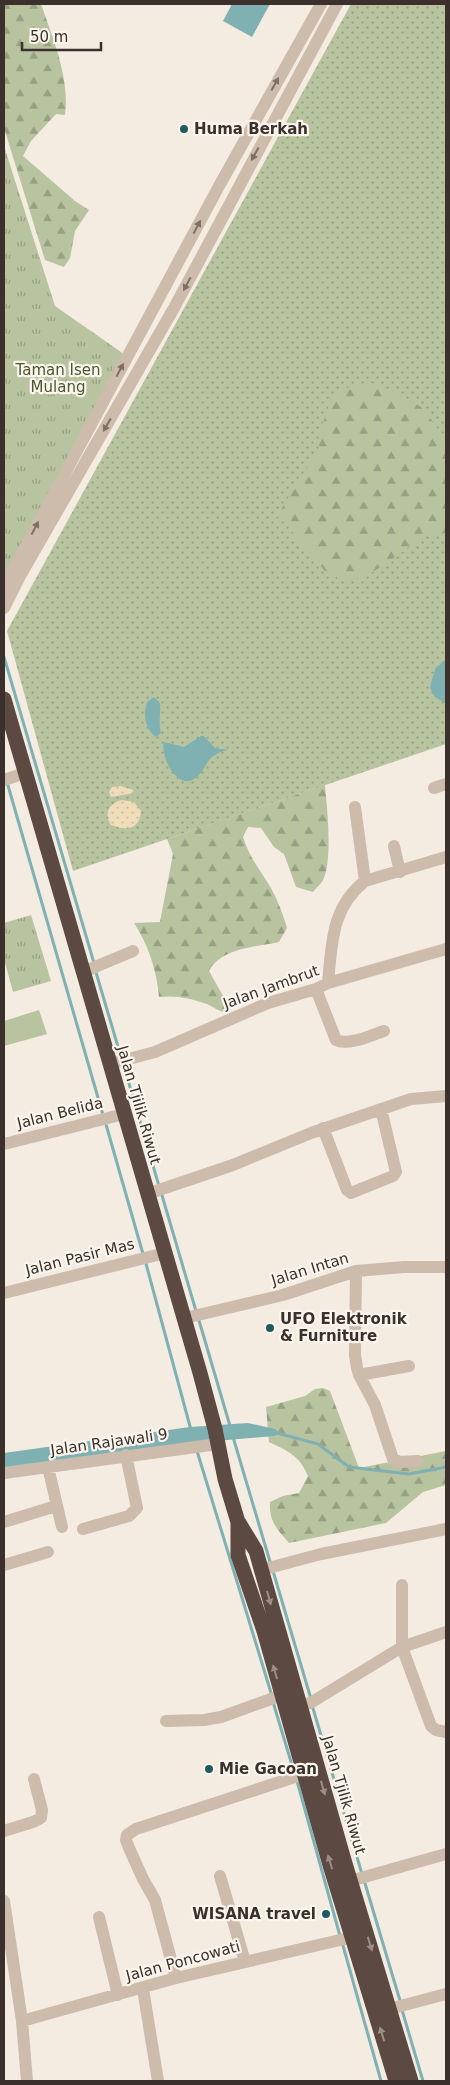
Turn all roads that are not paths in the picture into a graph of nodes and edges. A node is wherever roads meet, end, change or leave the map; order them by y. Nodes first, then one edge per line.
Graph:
1 (320, 4) edge
2 (337, 4) edge
3 (4, 587) edge
4 (4, 608) edge
5 (4, 699) edge
6 (25, 773) junction
7 (4, 780) edge
8 (355, 807) dead end
9 (394, 846) dead end
10 (446, 857) edge
11 (400, 872) junction
12 (365, 881) junction
13 (133, 951) dead end
14 (445, 952) edge
15 (83, 972) junction
16 (328, 983) junction
17 (316, 989) junction
18 (384, 1030) dead end
19 (110, 1064) junction
20 (446, 1096) edge
21 (381, 1109) junction
22 (124, 1114) junction
23 (323, 1128) junction
24 (4, 1144) edge
25 (147, 1194) junction
26 (165, 1253) junction
27 (446, 1267) edge
28 (356, 1271) junction
29 (4, 1294) edge
30 (185, 1318) junction
31 (409, 1366) dead end
32 (358, 1376) junction
33 (215, 1431) junction
34 (126, 1455) junction
35 (418, 1461) dead end
36 (48, 1467) junction
37 (4, 1473) edge
38 (56, 1506) junction
39 (4, 1522) edge
40 (238, 1522) junction
41 (62, 1526) dead end
42 (446, 1529) edge
43 (83, 1530) dead end
44 (48, 1552) dead end
45 (4, 1564) edge
46 (262, 1570) junction
47 (402, 1585) dead end
48 (446, 1632) edge
49 (402, 1647) junction
50 (282, 1695) junction
51 (300, 1706) junction
52 (166, 1721) dead end
53 (446, 1732) edge
54 (304, 1774) junction
55 (34, 1780) dead end
56 (4, 1831) edge
57 (446, 1854) edge
58 (220, 1876) dead end
59 (344, 1883) junction
60 (4, 1901) edge
61 (99, 1917) dead end
62 (353, 1937) junction
63 (245, 1962) junction
64 (176, 1978) junction
65 (143, 1988) junction
66 (446, 1994) edge
67 (118, 1995) junction
68 (389, 2009) junction
69 (22, 2021) junction
70 (27, 2081) edge
71 (158, 2081) edge
72 (396, 2081) edge
73 (411, 2081) edge

3 -> 1 street
2 -> 4 street
5 - 6 highway, Jalan Tjilik Riwut
6 - 7 street
6 - 15 highway, Jalan Tjilik Riwut
8 - 12 street
9 - 11 street
10 - 11 street
11 - 12 street
12 - 16 street
13 - 15 street
14 - 16 street, Jalan Jambrut
15 - 19 highway, Jalan Tjilik Riwut
16 - 17 street, Jalan Jambrut
17 - 18 street
17 - 19 street, Jalan Jambrut
19 - 22 highway, Jalan Tjilik Riwut
20 - 21 street
21 - 23 street
21 - 23 street
22 - 24 street, Jalan Belida
22 - 25 highway, Jalan Tjilik Riwut
23 - 25 street
25 - 26 highway, Jalan Tjilik Riwut
26 - 29 street, Jalan Pasir Mas
26 - 30 highway, Jalan Tjilik Riwut
27 - 28 street, Jalan Intan
28 - 30 street, Jalan Intan
28 - 32 street
30 - 33 highway, Jalan Tjilik Riwut
31 - 32 street
32 - 35 street
33 - 34 street, Jalan Rajawali 9
33 - 40 highway, Jalan Tjilik Riwut
34 - 36 street, Jalan Rajawali 9
34 - 43 street
36 - 37 street, Jalan Rajawali 9
36 - 38 street
38 - 39 street
38 - 41 street
40 - 46 highway, Jalan Tjilik Riwut
50 -> 40 highway, Jalan Tjilik Riwut
42 - 46 street
44 - 45 street
46 -> 51 highway, Jalan Tjilik Riwut
47 - 49 street
48 - 49 street
49 - 51 street
49 - 53 street
50 - 52 street
50 - 54 highway, Jalan Tjilik Riwut
51 -> 59 highway, Jalan Tjilik Riwut
59 -> 54 highway, Jalan Tjilik Riwut
54 - 64 street
55 - 56 street
57 - 59 street
58 - 63 street
59 - 62 highway, Jalan Tjilik Riwut
59 -> 68 highway, Jalan Tjilik Riwut
60 - 69 street
61 - 67 street
62 - 63 street, Jalan Poncowati
72 -> 62 highway, Jalan Tjilik Riwut
63 - 64 street, Jalan Poncowati
64 - 65 street, Jalan Poncowati
65 - 67 street, Jalan Poncowati
65 - 71 street
66 - 68 street
67 - 69 street, Jalan Poncowati
68 - 73 highway, Jalan Tjilik Riwut
69 - 70 street

